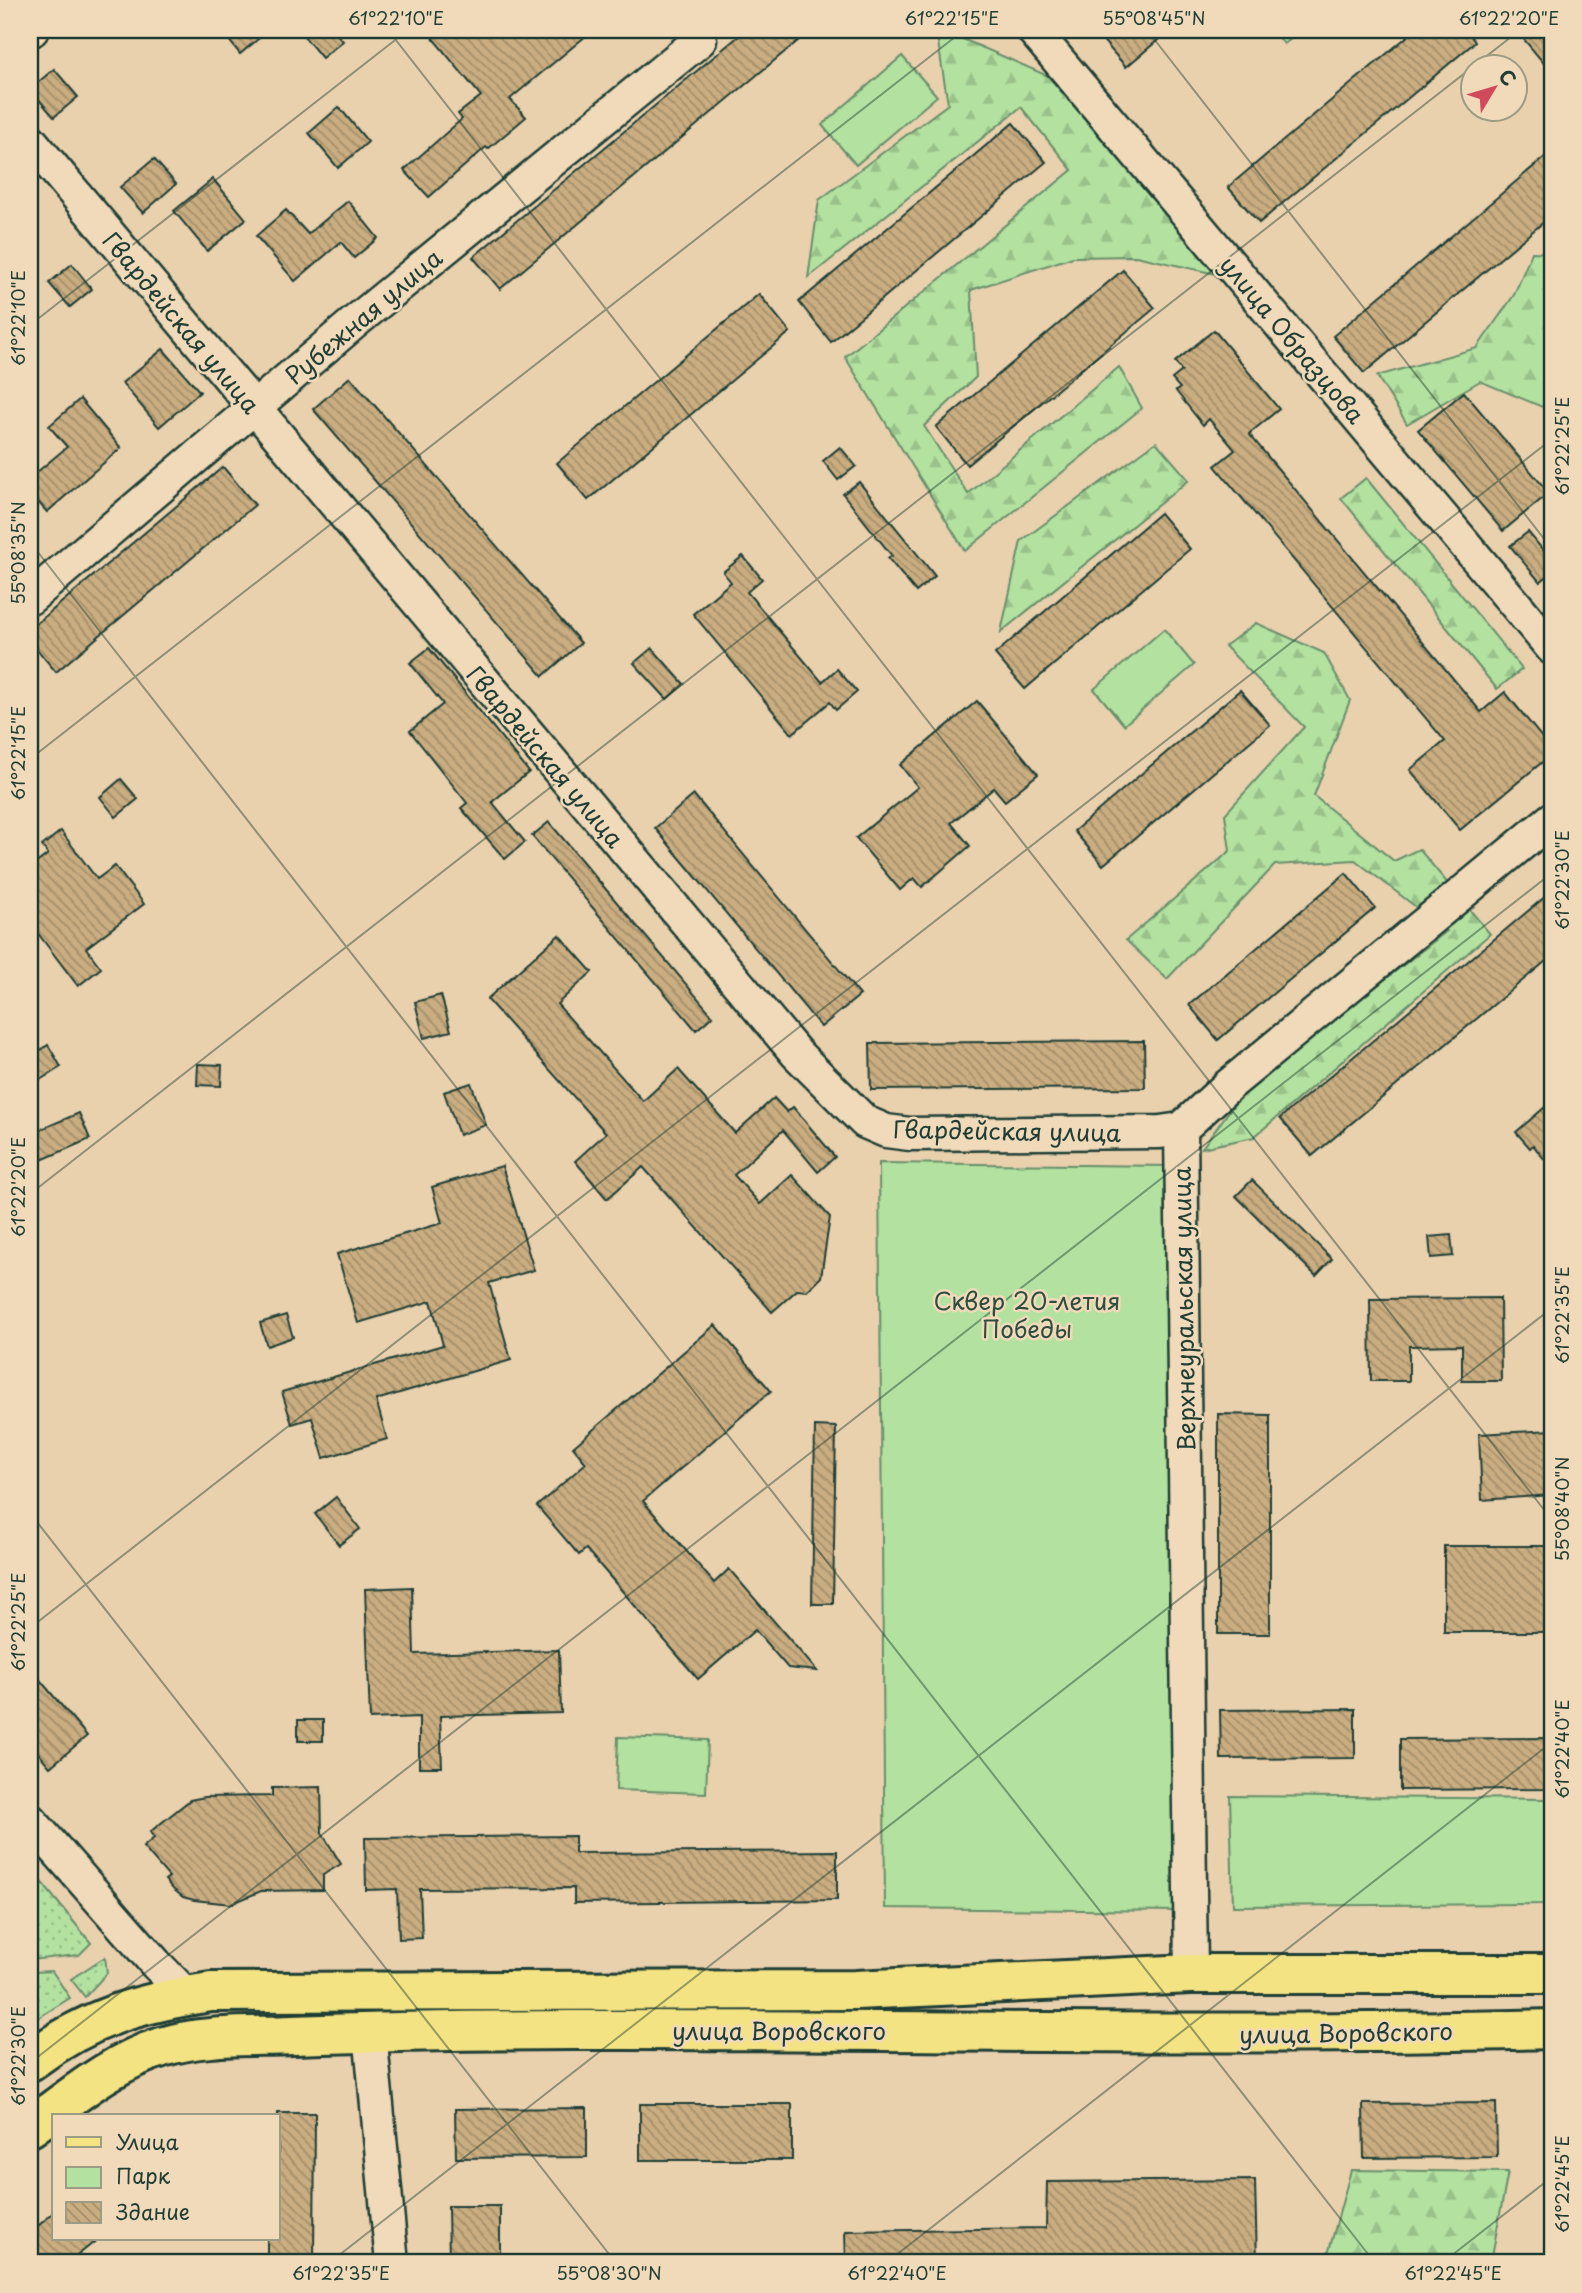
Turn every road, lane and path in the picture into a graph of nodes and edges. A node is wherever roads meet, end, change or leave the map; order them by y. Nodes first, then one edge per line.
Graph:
1 (1033, 30) edge
2 (700, 40) dead end
3 (30, 140) edge
4 (253, 407) junction
5 (30, 598) edge
6 (1552, 648) edge
7 (1552, 819) edge
8 (1181, 1129) junction
9 (30, 1820) edge
10 (1191, 1974) junction
11 (1552, 1974) edge
12 (187, 1996) junction
13 (1552, 2029) edge
14 (370, 2032) junction
15 (30, 2061) edge
16 (30, 2127) edge
17 (392, 2263) edge

1 - 6 street, улица Образцова
2 - 4 street, Рубежная улица
3 - 4 street, Гвардейская улица
4 - 5 street, Рубежная улица
4 - 8 street, Гвардейская улица
7 - 8 street, Верхнеуральская улица
8 - 10 street, Верхнеуральская улица
9 - 12 street
10 - 11 main road, улица Воровского
10 - 12 main road, улица Воровского
12 - 15 main road, улица Воровского
13 - 14 main road, улица Воровского
14 - 16 main road, улица Воровского
14 - 17 street

